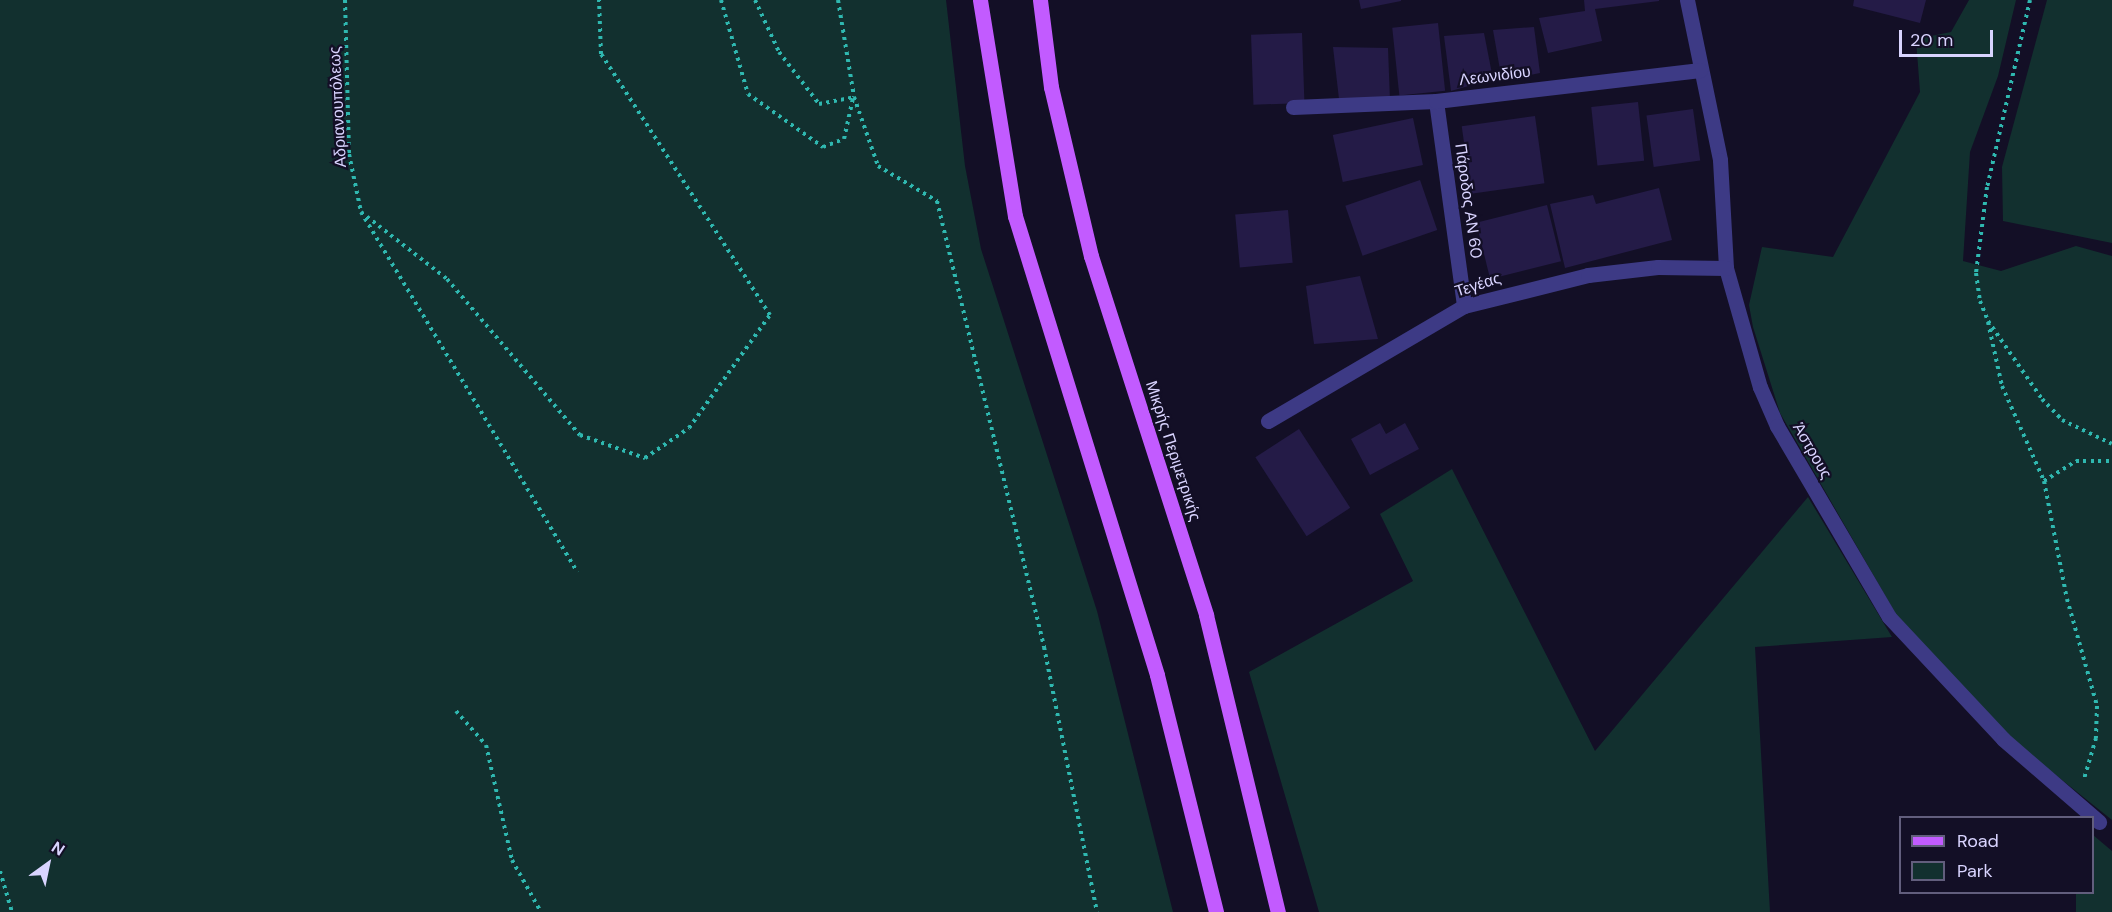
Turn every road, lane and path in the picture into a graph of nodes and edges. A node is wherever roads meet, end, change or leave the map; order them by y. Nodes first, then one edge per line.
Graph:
1 (345, 0) edge
2 (599, 0) edge
3 (721, 0) edge
4 (754, 0) edge
5 (838, 0) edge
6 (980, 0) edge
7 (1040, 0) edge
8 (1687, 0) edge
9 (2030, 0) edge
10 (1700, 70) junction
11 (854, 97) junction
12 (1436, 101) junction
13 (1293, 107) dead end
14 (361, 212) junction
15 (1726, 267) junction
16 (1464, 306) junction
17 (1988, 321) junction
18 (1268, 422) dead end
19 (2112, 444) edge
20 (2112, 460) edge
21 (2044, 481) junction
22 (577, 572) dead end
23 (456, 711) dead end
24 (2076, 807) junction
25 (2090, 816) edge
26 (2094, 819) edge
27 (2099, 822) dead end
28 (0, 871) edge
29 (12, 912) edge
30 (541, 912) edge
31 (1097, 912) edge
32 (1216, 912) edge
33 (1278, 912) edge

1 - 14 path, Αδριανουπόλεως
2 - 14 path
3 - 11 path
4 - 11 path
5 - 11 path
6 - 32 main road
7 - 33 main road, Μικρής Περιμετρικής
8 - 10 street, Άστρους
9 - 17 path
10 - 12 street, Λεωνιδίου
10 - 15 street, Άστρους
11 - 31 path
12 - 13 street, Λεωνιδίου
12 - 16 street, Πάροδος ΑΝ 60
14 - 22 path
15 - 16 street, Τεγέας
15 - 24 street, Άστρους
16 - 18 street, Τεγέας
17 - 19 path
17 - 21 path
20 - 21 path
21 - 24 path
23 - 30 path
24 - 25 street, Άστρους
26 - 27 street, Άστρους
28 - 29 path

